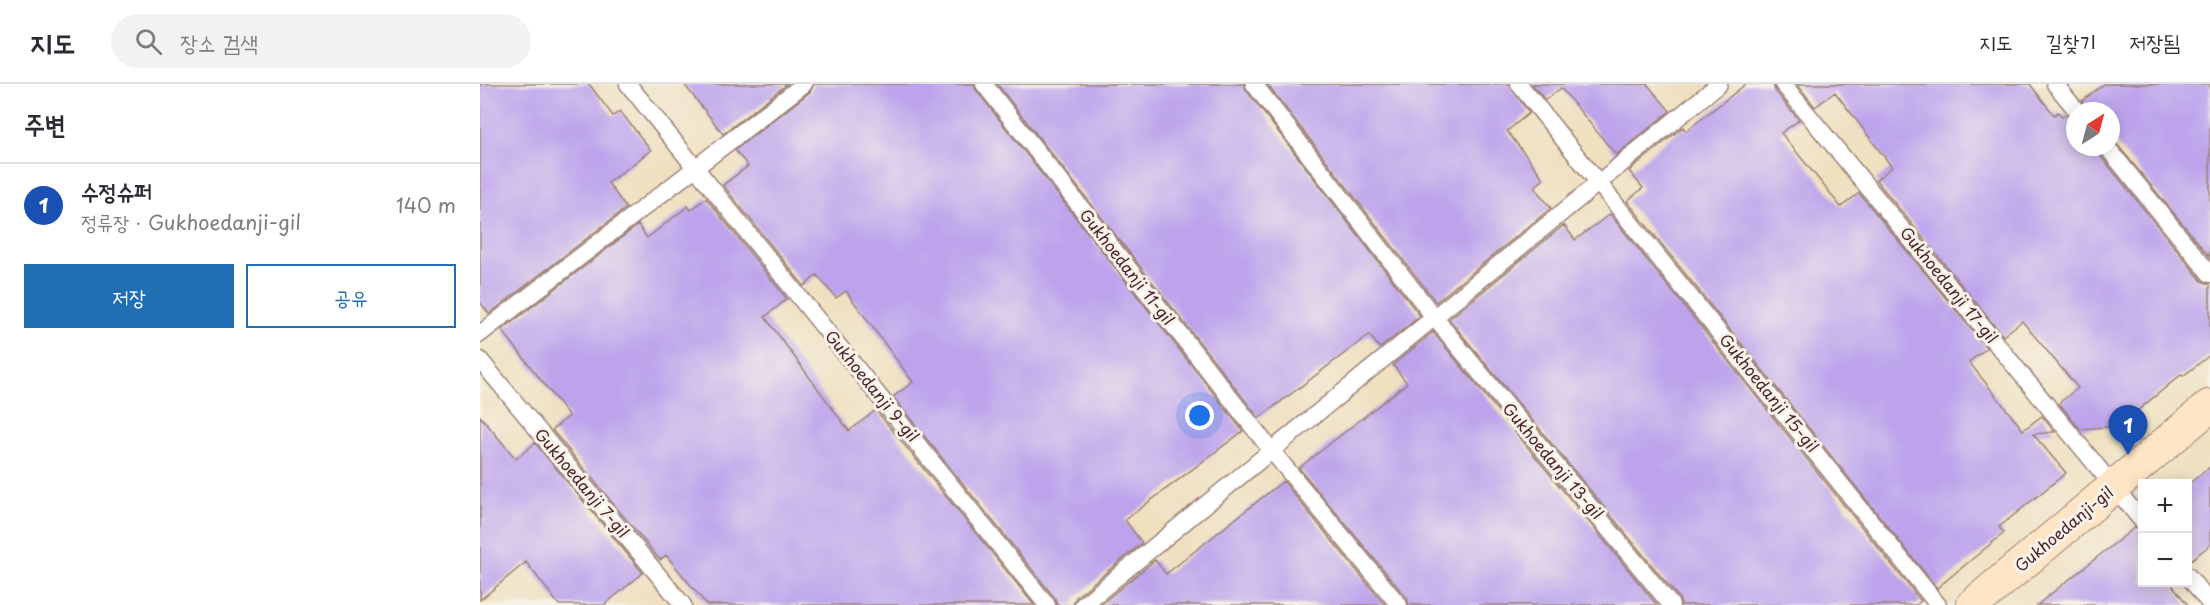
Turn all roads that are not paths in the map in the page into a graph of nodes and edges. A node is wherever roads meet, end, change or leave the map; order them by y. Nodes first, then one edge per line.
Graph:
1 (628, 84) edge
2 (804, 84) edge
3 (984, 84) edge
4 (1254, 84) edge
5 (1519, 84) edge
6 (1719, 84) edge
7 (1784, 84) edge
8 (2055, 84) edge
9 (2070, 102) edge
10 (2114, 156) edge
11 (697, 167) junction
12 (1600, 181) junction
13 (2210, 274) edge
14 (1434, 317) junction
15 (480, 334) edge
16 (480, 360) edge
17 (2210, 406) edge
18 (1271, 450) junction
19 (2114, 486) junction
20 (2138, 516) edge
21 (2192, 582) edge
22 (2210, 604) edge
23 (683, 605) edge
24 (1047, 605) edge
25 (1083, 605) edge
26 (1399, 605) edge
27 (1671, 605) edge
28 (1938, 605) edge
29 (1973, 605) edge

1 - 11 lane, Gukhoedanji 9-gil
2 - 11 lane
3 - 18 lane, Gukhoedanji 11-gil
4 - 14 lane, Gukhoedanji 13-gil
5 - 12 lane, Gukhoedanji 15-gil
6 - 12 lane
7 - 19 lane, Gukhoedanji 17-gil
8 - 9 lane
10 - 13 lane
11 - 15 lane
11 - 24 lane, Gukhoedanji 9-gil
12 - 14 lane
12 - 28 lane, Gukhoedanji 15-gil
14 - 18 lane
14 - 27 lane, Gukhoedanji 13-gil
16 - 23 lane, Gukhoedanji 7-gil
17 - 19 street, Gukhoedanji-gil
18 - 25 lane
18 - 26 lane, Gukhoedanji 11-gil
19 - 20 lane, Gukhoedanji 17-gil
19 - 29 street, Gukhoedanji-gil
21 - 22 lane

